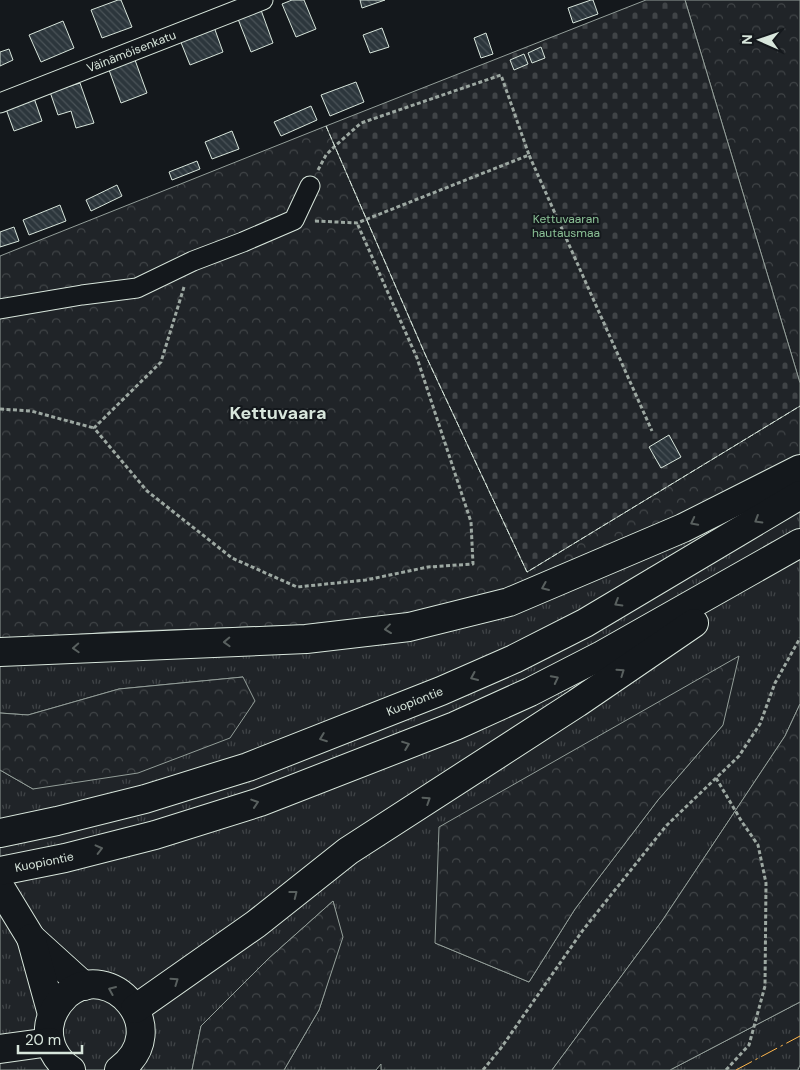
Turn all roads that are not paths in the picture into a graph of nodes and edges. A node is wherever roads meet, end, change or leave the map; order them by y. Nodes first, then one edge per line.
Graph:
1 (263, 0) edge
2 (0, 103) edge
3 (310, 186) road end
4 (0, 309) edge
5 (800, 470) edge
6 (800, 496) edge
7 (800, 543) edge
8 (800, 549) edge
9 (0, 652) edge
10 (0, 833) edge
11 (0, 870) edge
12 (0, 887) edge
13 (27, 932) junction
14 (84, 986) junction
15 (135, 1009) junction
16 (52, 1014) junction
17 (140, 1041) junction
18 (50, 1042) junction
19 (0, 1049) edge
20 (71, 1070) edge
21 (119, 1070) edge
22 (145, 1070) edge

1 - 2 street, Väinämöisenkatu
3 - 4 street
5 -> 9 main road
6 -> 10 main road, Kuopiontie
11 -> 7 main road, Kuopiontie
15 -> 8 main road
12 - 13 main road
13 - 14 main road
13 - 16 main road
15 -> 14 main road
14 - 16 main road
15 - 17 main road
16 - 18 main road
17 - 21 main road
17 - 22 main road
18 - 19 main road
18 - 20 main road

